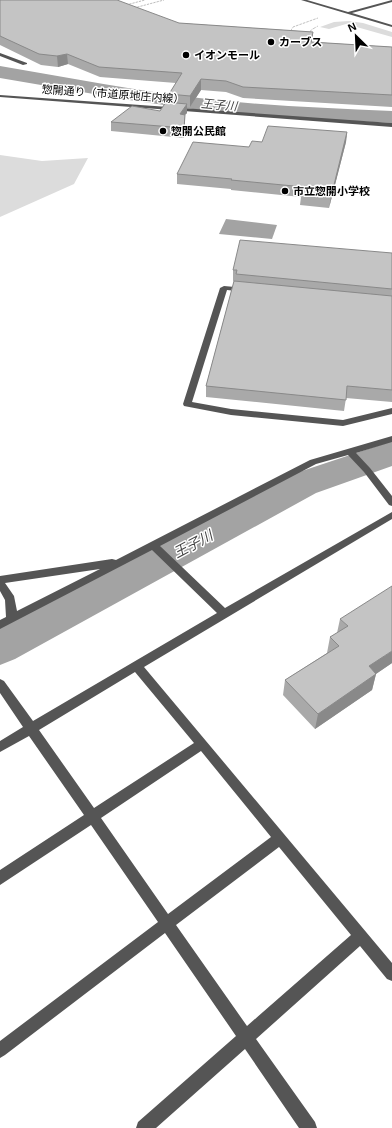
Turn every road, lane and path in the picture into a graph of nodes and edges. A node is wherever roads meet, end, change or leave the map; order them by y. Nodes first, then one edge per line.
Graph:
1 (145, 0) edge
2 (164, 0) edge
3 (303, 0) edge
4 (392, 2) edge
5 (125, 5) edge
6 (133, 8) edge
7 (348, 13) junction
8 (300, 24) dead end
9 (318, 26) dead end
10 (392, 26) edge
11 (289, 34) edge
12 (309, 39) edge
13 (6, 51) edge
14 (0, 52) edge
15 (25, 64) edge
16 (0, 96) edge
17 (392, 125) edge
18 (254, 291) edge
19 (392, 411) edge
20 (392, 439) edge
21 (351, 453) junction
22 (392, 503) edge
23 (392, 515) edge
24 (156, 547) junction
25 (120, 562) junction
26 (0, 580) edge
27 (0, 585) edge
28 (224, 614) junction
29 (11, 619) junction
30 (0, 625) edge
31 (136, 666) junction
32 (0, 684) edge
33 (31, 728) junction
34 (202, 744) junction
35 (0, 747) edge
36 (93, 816) junction
37 (280, 838) junction
38 (0, 878) edge
39 (168, 923) junction
40 (360, 936) junction
41 (392, 974) edge
42 (247, 1037) junction
43 (0, 1050) edge
44 (144, 1128) edge
45 (309, 1128) edge

1 - 5 path
2 - 6 path
3 - 7 street
4 - 7 street
7 - 10 street
8 - 11 path
9 - 12 path
13 - 14 street
14 - 15 street
16 - 17 street, 惣開通り（市道原地庄内線）
18 - 19 street
20 - 21 street
21 - 22 street
21 - 24 street
23 - 28 street
24 - 25 street
24 - 28 street
25 - 26 street
25 - 29 street
27 - 29 street
28 - 31 street
29 - 30 street
31 - 33 street
31 - 34 street
32 - 33 street
33 - 35 street
33 - 36 street
34 - 36 street
34 - 37 street
36 - 38 street
36 - 39 street
37 - 39 street
37 - 40 street
39 - 42 street
39 - 43 street
40 - 41 street
40 - 42 street
42 - 44 street
42 - 45 street

